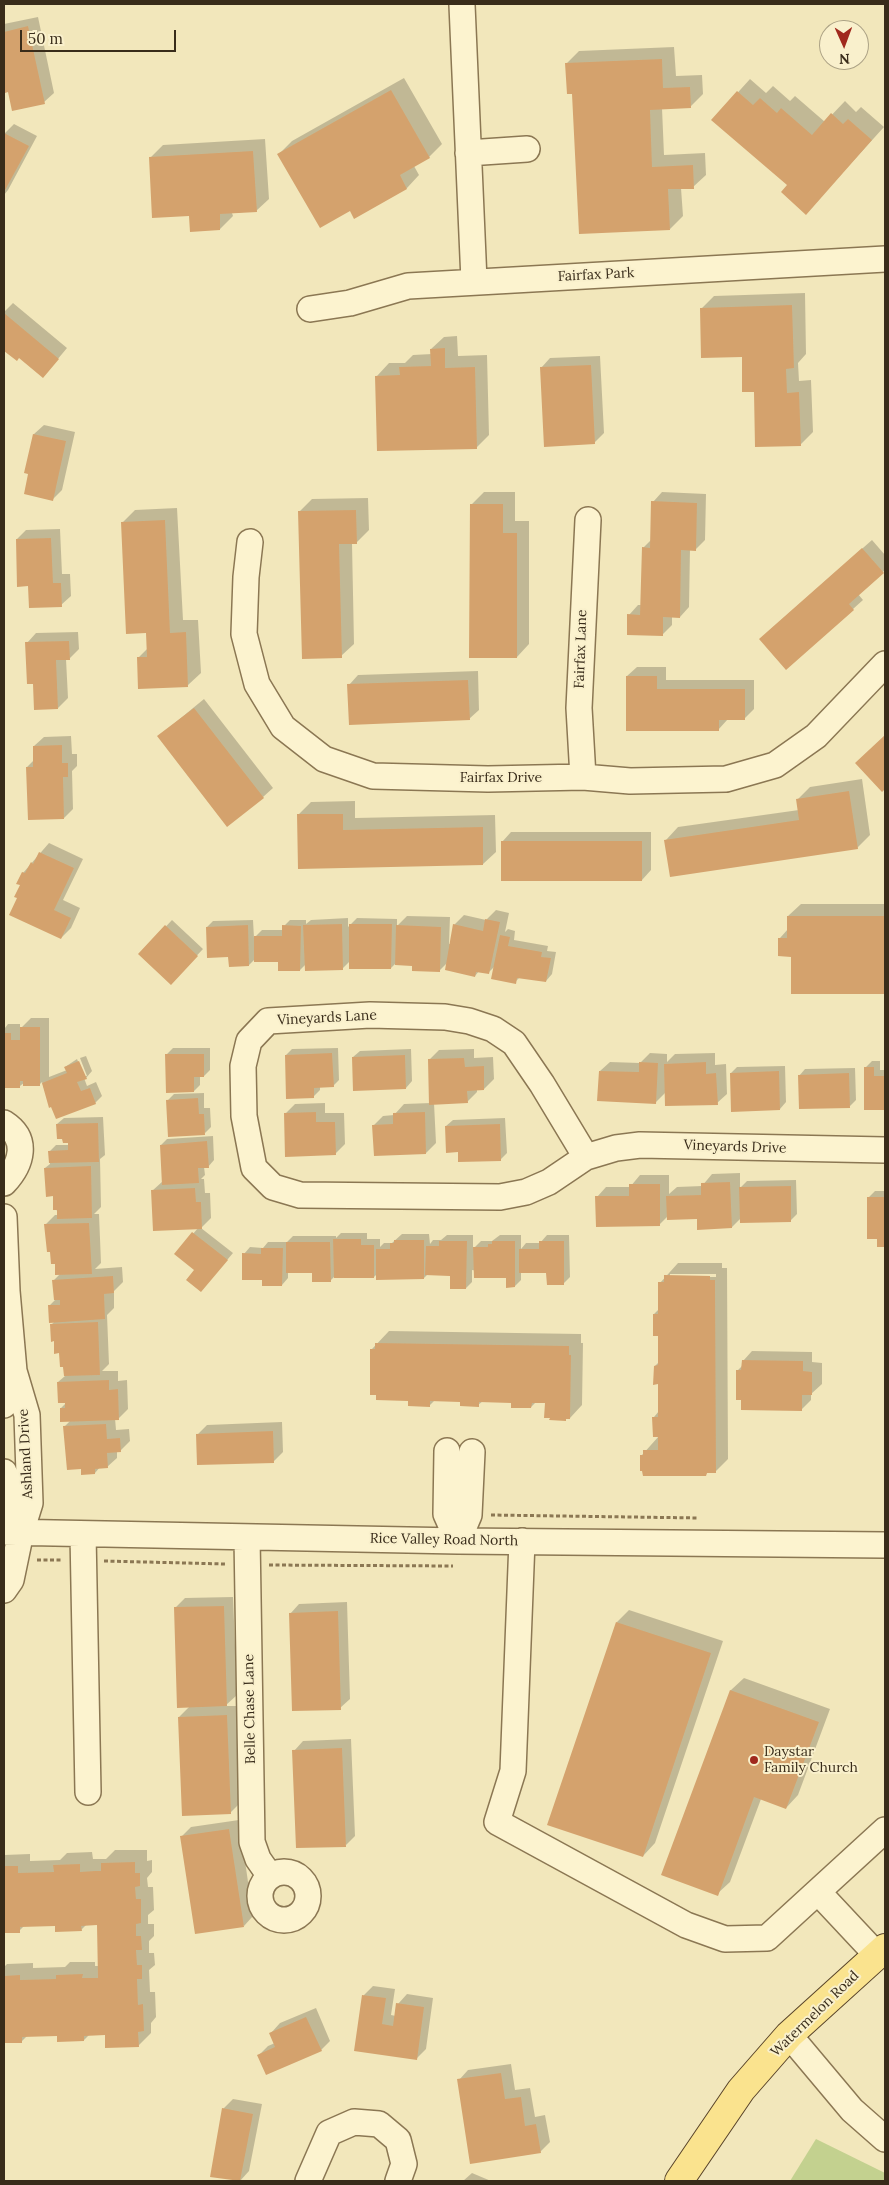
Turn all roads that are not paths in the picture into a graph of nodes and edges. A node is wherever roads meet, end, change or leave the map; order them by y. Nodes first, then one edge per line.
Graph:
1 (462, 5) edge
2 (527, 149) dead end
3 (468, 153) junction
4 (885, 259) edge
5 (474, 281) junction
6 (310, 309) dead end
7 (588, 520) dead end
8 (250, 542) dead end
9 (885, 664) edge
10 (583, 777) junction
11 (4, 1123) edge
12 (885, 1150) edge
13 (586, 1157) junction
14 (4, 1183) edge
15 (4, 1217) edge
16 (9, 1370) edge
17 (4, 1405) edge
18 (447, 1451) dead end
19 (472, 1452) dead end
20 (4, 1472) edge
21 (12, 1532) edge
22 (83, 1534) junction
23 (247, 1537) junction
24 (458, 1541) junction
25 (522, 1541) junction
26 (885, 1545) edge
27 (4, 1556) edge
28 (4, 1590) edge
29 (88, 1792) dead end
30 (885, 1830) edge
31 (270, 1876) dead end
32 (818, 1892) junction
33 (881, 1951) edge
34 (789, 2034) junction
35 (885, 2139) edge
36 (308, 2181) edge
37 (398, 2181) edge
38 (678, 2181) edge

1 - 3 street
2 - 3 street
3 - 5 street
4 - 5 street, Fairfax Park
5 - 6 street, Fairfax Park
7 - 10 street, Fairfax Lane
8 - 10 street, Fairfax Drive
9 - 10 street, Fairfax Drive
11 - 14 street
12 - 13 street, Vineyards Drive
13 - 13 street, Vineyards Lane
15 - 16 street, Ashland Drive
16 - 17 street, Ashland Drive
16 - 21 street, Ashland Drive
18 - 24 street
19 - 24 street
20 - 21 street, Ashland Drive
21 - 22 street, Rice Valley Road North
21 - 27 street
21 - 28 street
22 - 23 street, Rice Valley Road North
22 - 29 street
23 - 24 street, Rice Valley Road North
23 - 31 street, Belle Chase Lane
24 - 25 street, Rice Valley Road North
25 - 26 street, Rice Valley Road North
25 - 32 street
30 - 32 street
32 - 33 street
33 - 34 main road, Watermelon Road
34 - 35 street
34 - 38 main road, Watermelon Road
36 - 37 street

